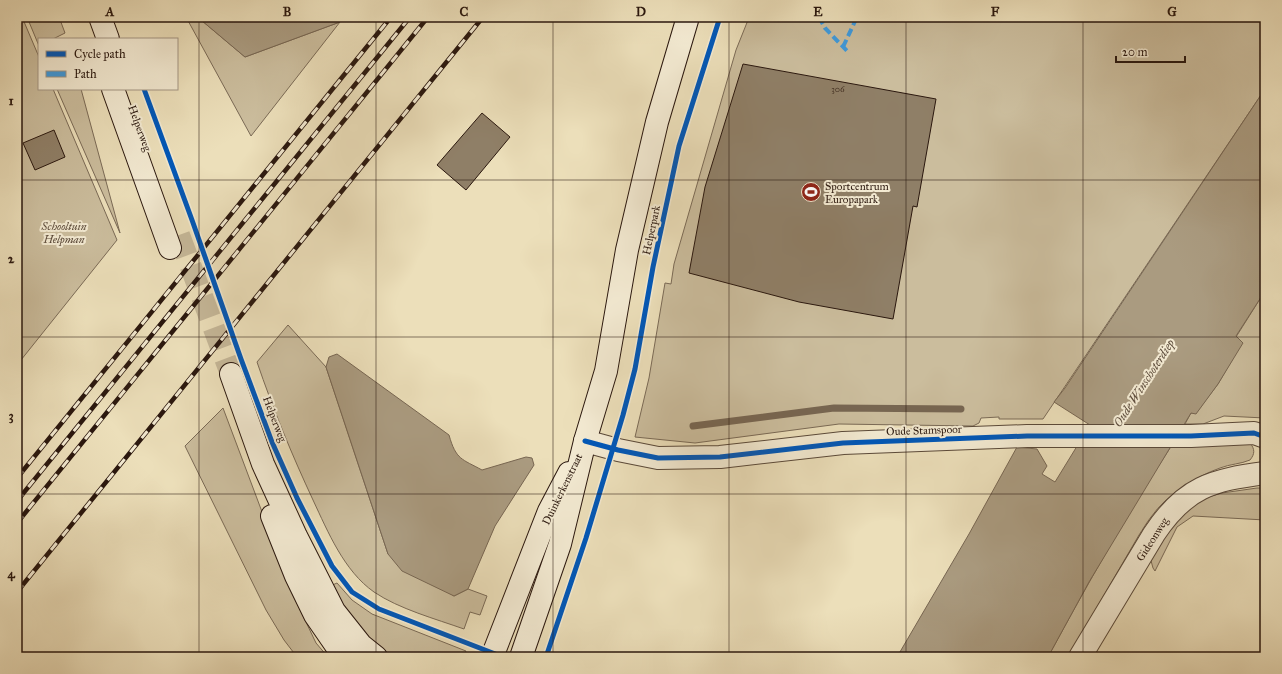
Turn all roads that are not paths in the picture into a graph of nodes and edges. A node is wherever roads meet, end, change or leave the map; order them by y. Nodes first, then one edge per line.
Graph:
1 (87, 17) edge
2 (100, 17) edge
3 (688, 17) edge
4 (95, 38) edge
5 (108, 38) edge
6 (113, 90) edge
7 (126, 90) edge
8 (1265, 437) edge
9 (585, 441) junction
10 (1265, 473) edge
11 (344, 657) edge
12 (376, 657) edge
13 (492, 657) edge
14 (521, 657) edge
15 (1080, 657) edge

1 - 4 street
2 - 5 street
3 - 9 street, Helperpark
6 - 7 street, Helperweg
8 - 9 street, Oude Stamspoor
9 - 13 street, Duinkerkenstraat
9 - 14 street, Duinkerkenstraat
10 - 15 street, Gideonweg
11 - 12 street

